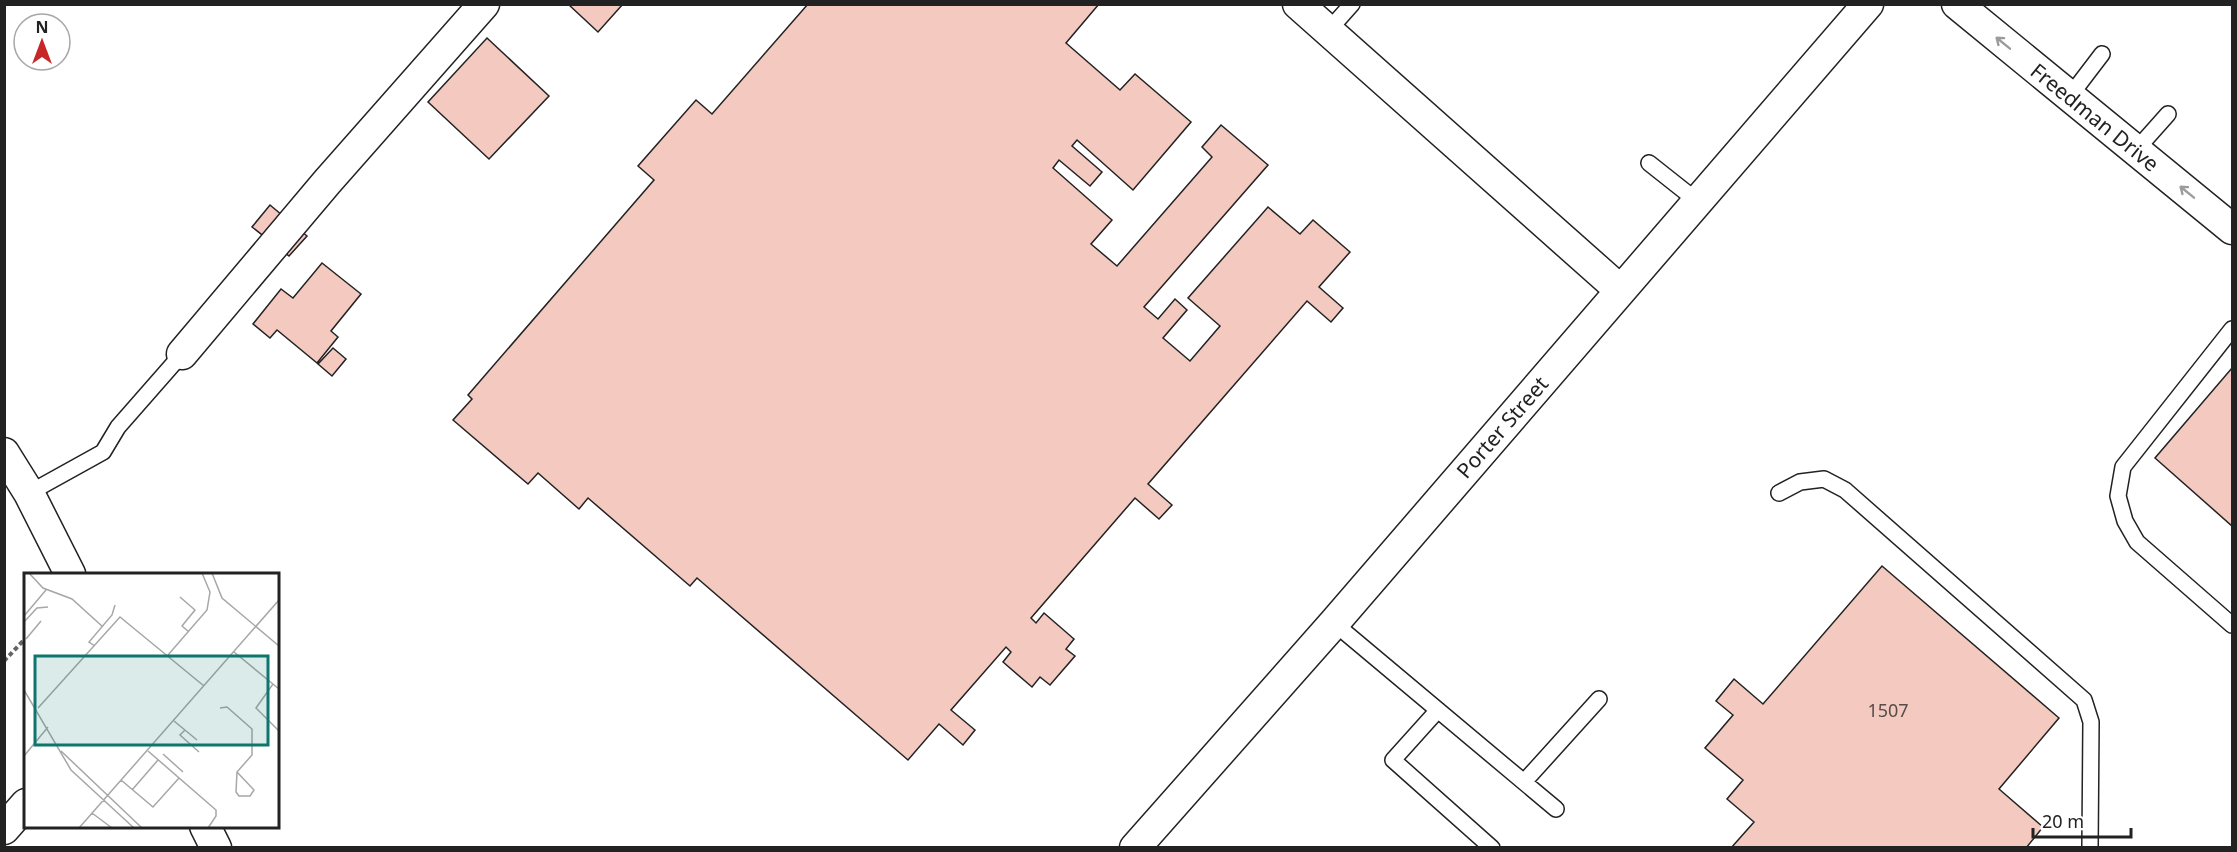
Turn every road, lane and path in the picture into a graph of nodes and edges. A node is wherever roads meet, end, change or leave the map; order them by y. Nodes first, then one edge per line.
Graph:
1 (484, 4) edge
2 (1298, 4) edge
3 (1352, 4) edge
4 (1868, 4) edge
5 (1957, 4) edge
6 (1328, 31) junction
7 (2102, 54) dead end
8 (2070, 96) junction
9 (2168, 114) dead end
10 (2136, 150) junction
11 (1649, 163) dead end
12 (1696, 201) junction
13 (2232, 229) edge
14 (1620, 290) junction
15 (2232, 329) edge
16 (182, 354) joint
17 (4, 453) edge
18 (28, 494) junction
19 (1779, 494) dead end
20 (69, 573) edge
21 (1334, 622) junction
22 (2232, 625) edge
23 (24, 642) edge
24 (4, 661) edge
25 (1599, 699) dead end
26 (1438, 710) junction
27 (1524, 782) junction
28 (24, 806) edge
29 (1556, 808) dead end
30 (206, 828) edge
31 (4, 830) edge
32 (216, 848) edge
33 (1135, 848) edge
34 (1492, 848) edge
35 (2090, 848) edge

1 - 16 street
2 - 6 street
3 - 6 lane
4 - 12 street, Porter Street
8 -> 5 street, Freedman Drive
6 - 14 street
7 - 8 lane
8 - 10 street, Freedman Drive
9 - 10 lane
13 -> 10 street, Freedman Drive
11 - 12 lane
12 - 14 street, Porter Street
14 - 21 street, Porter Street
15 - 22 lane
16 - 18 lane
17 - 18 street
18 - 20 street
19 - 35 lane
21 - 26 lane
21 - 33 street, Porter Street
23 - 24 path
25 - 27 lane
26 - 27 lane
26 - 34 lane
27 - 29 lane
28 - 31 street
30 - 32 street

